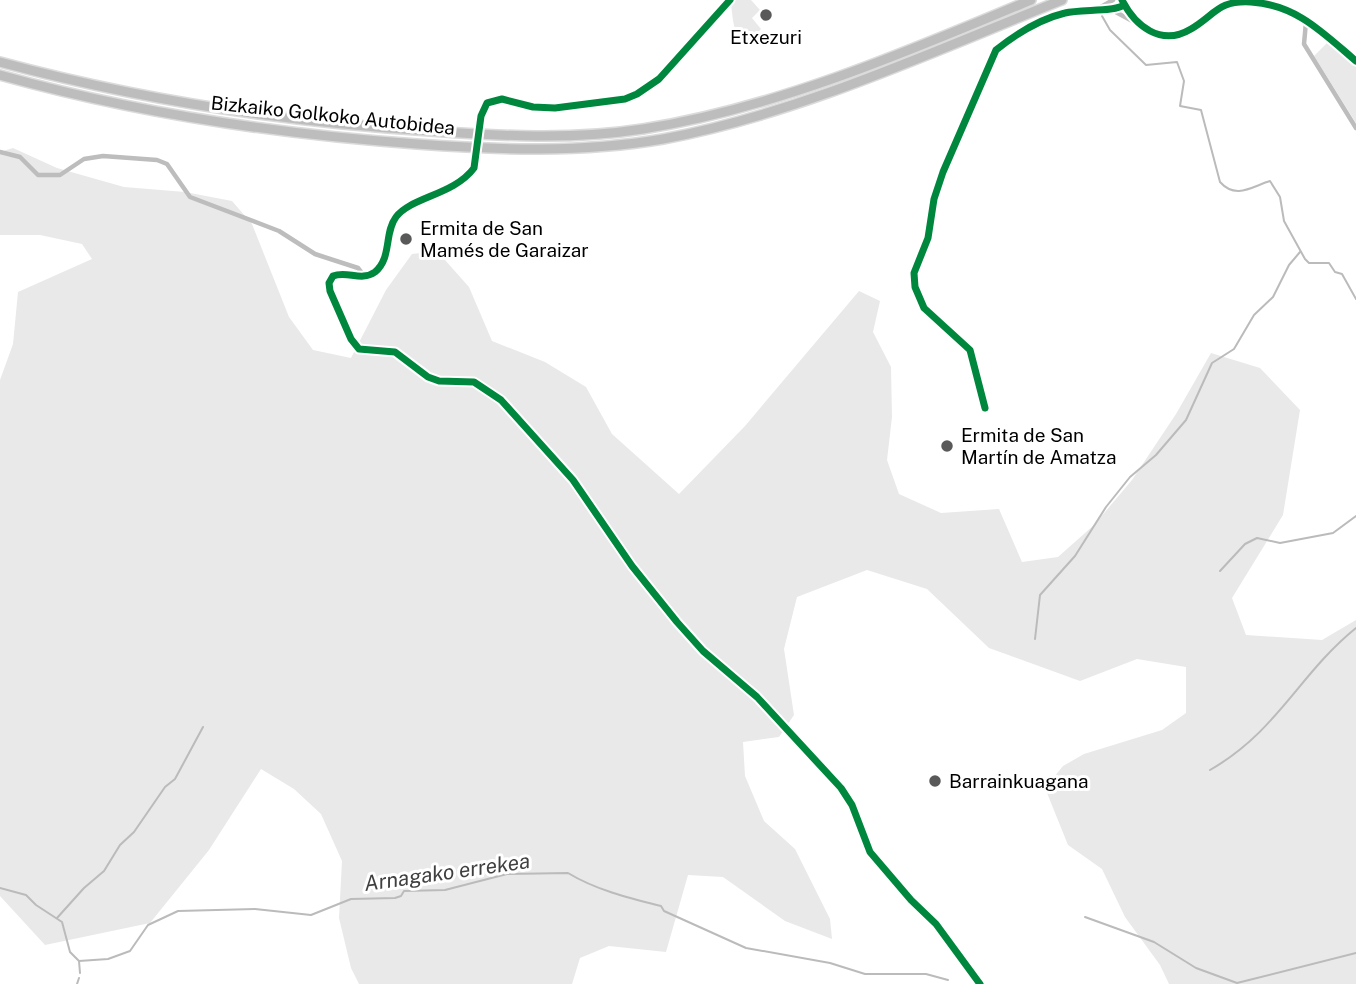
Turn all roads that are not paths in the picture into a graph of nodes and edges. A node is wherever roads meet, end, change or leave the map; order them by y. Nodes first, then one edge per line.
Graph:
1 (730, 0) edge
2 (1031, 0) edge
3 (1062, 0) edge
4 (1113, 0) edge
5 (1123, 3) edge
6 (1109, 7) junction
7 (1307, 18) junction
8 (1136, 23) junction
9 (1356, 61) edge
10 (0, 62) edge
11 (0, 75) edge
12 (1356, 128) edge
13 (0, 152) edge
14 (365, 276) junction
15 (985, 408) dead end
16 (980, 984) edge

1 - 14 street, bridge
2 - 10 highway, Bizkaiko Golkoko Autobidea
3 - 11 highway, Bizkaiko Golkoko Autobidea
4 - 6 street
5 - 6 street
5 - 8 street
6 - 8 street
6 - 15 street
7 - 8 street
7 - 9 street
7 - 12 street
13 - 14 street
14 - 16 street

